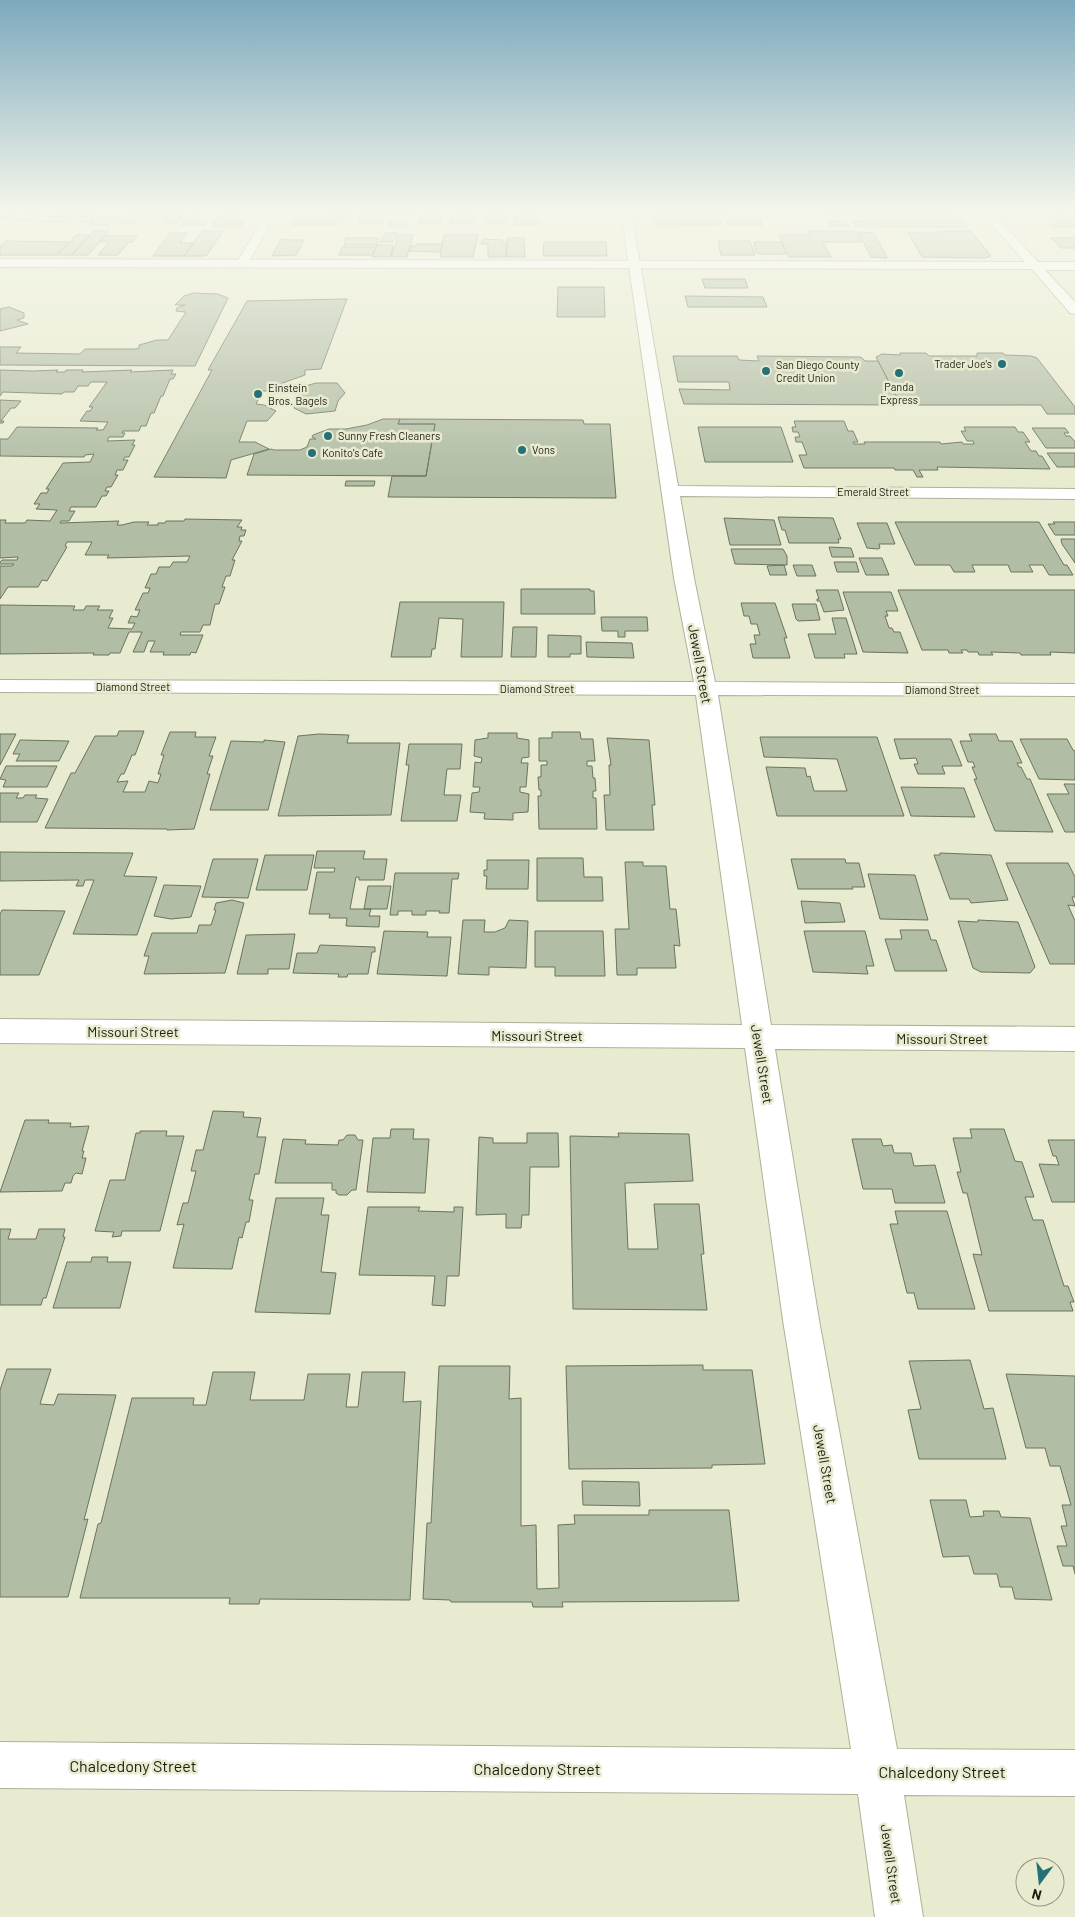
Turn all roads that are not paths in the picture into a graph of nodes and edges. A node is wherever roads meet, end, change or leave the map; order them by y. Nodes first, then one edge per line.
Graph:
1 (640, 300) edge
2 (1066, 300) edge
3 (1075, 310) edge
4 (671, 491) junction
5 (1075, 494) edge
6 (0, 686) edge
7 (706, 689) junction
8 (1075, 690) edge
9 (0, 1031) edge
10 (759, 1038) junction
11 (1075, 1039) edge
12 (0, 1765) edge
13 (878, 1772) junction
14 (1075, 1773) edge
15 (899, 1917) edge

1 - 4 street, Jewell Street
2 - 3 street
4 - 5 street, Emerald Street
4 - 7 street, Jewell Street
6 - 7 street, Diamond Street
7 - 8 street, Diamond Street
7 - 10 street, Jewell Street
9 - 10 street, Missouri Street
10 - 11 street, Missouri Street
10 - 13 street, Jewell Street
12 - 13 street, Chalcedony Street
13 - 14 street, Chalcedony Street
13 - 15 street, Jewell Street

